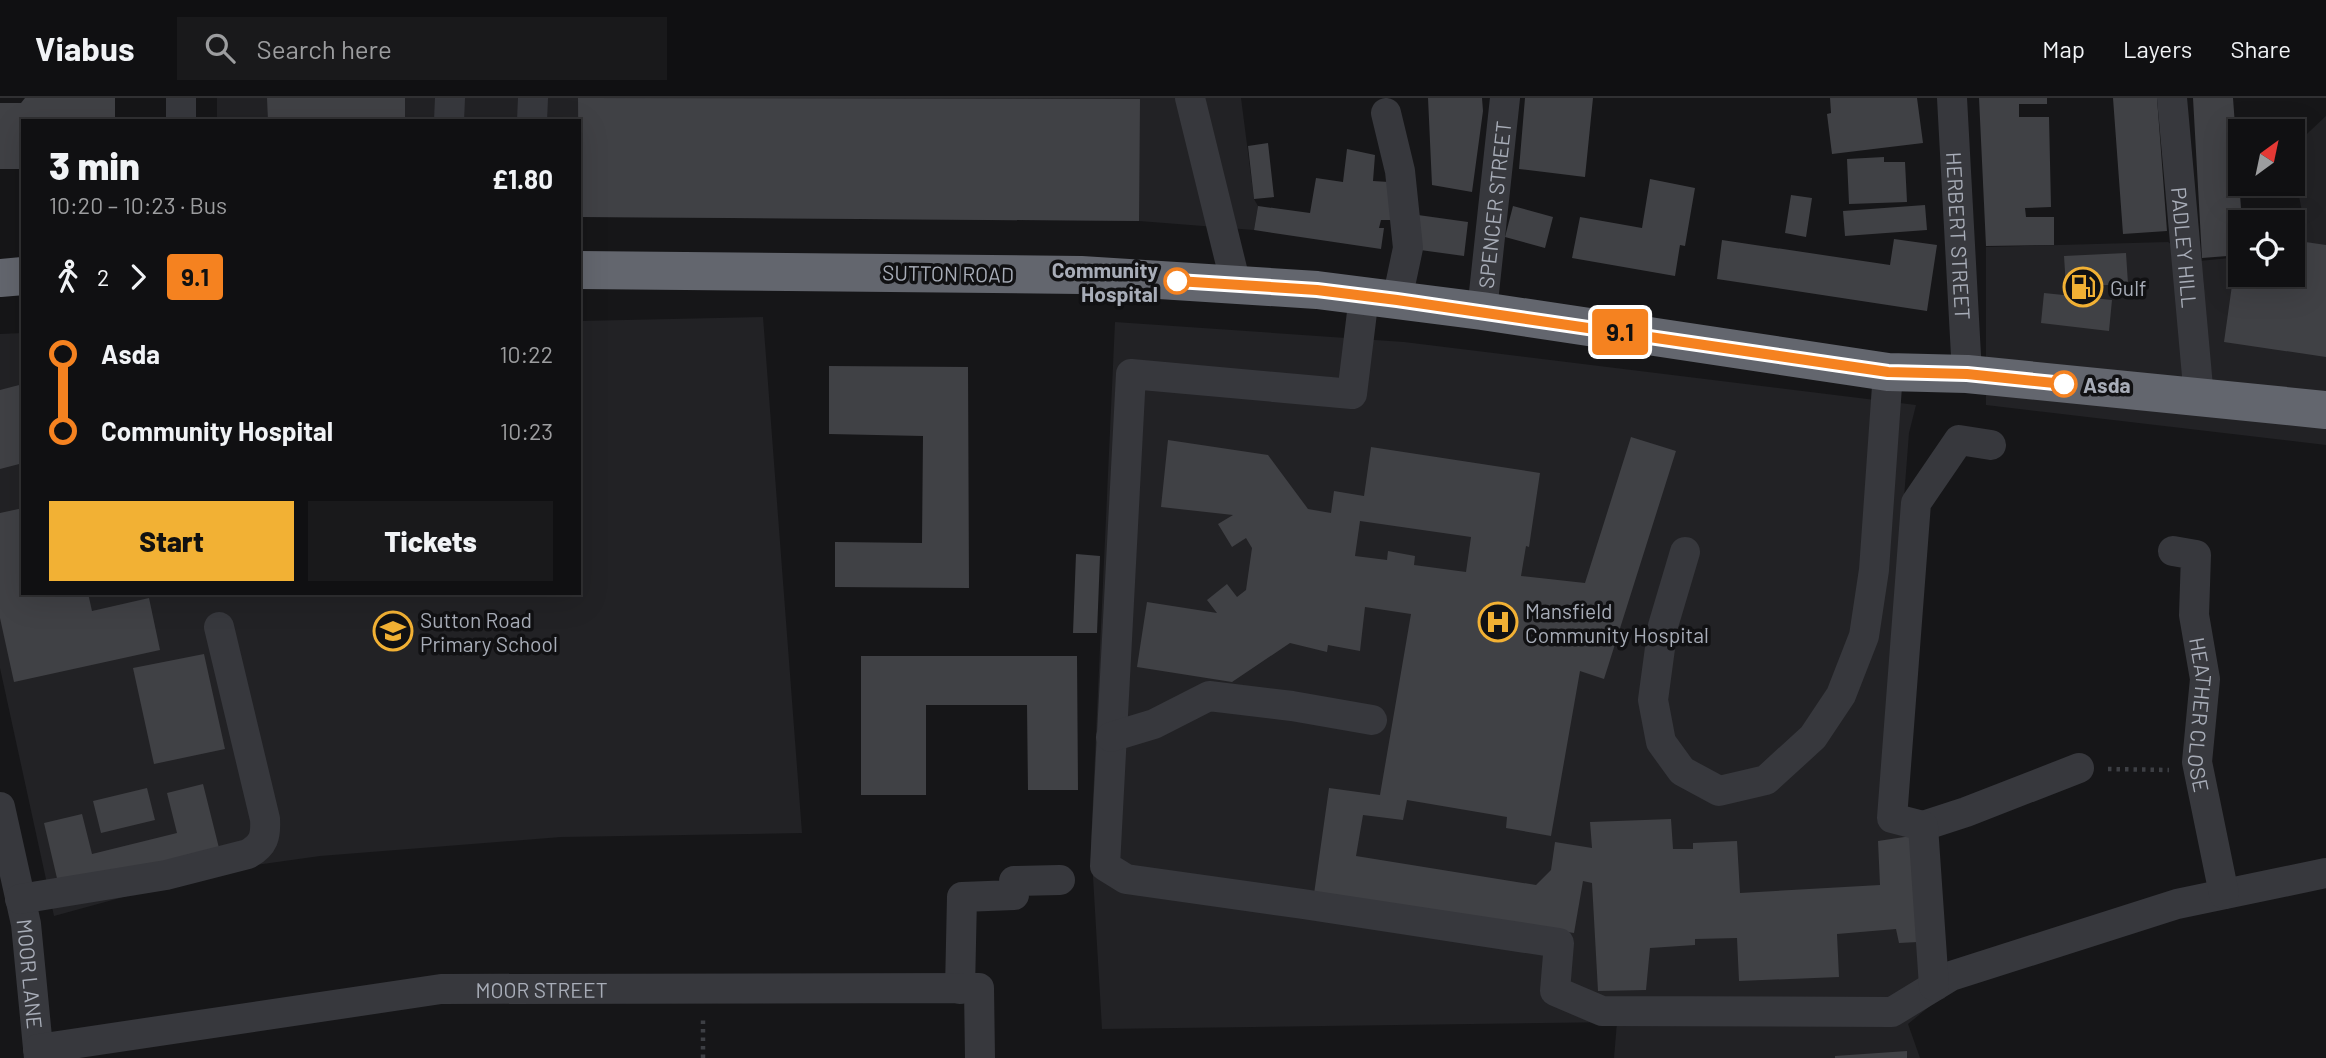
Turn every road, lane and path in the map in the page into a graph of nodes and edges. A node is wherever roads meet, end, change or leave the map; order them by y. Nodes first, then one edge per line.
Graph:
1 (181, 98) edge
2 (450, 98) edge
3 (533, 98) edge
4 (1190, 98) edge
5 (1504, 98) edge
6 (1952, 98) edge
7 (2172, 98) edge
8 (1386, 113) dead end
9 (181, 119) edge
10 (449, 119) edge
11 (532, 119) edge
12 (581, 270) edge
13 (21, 276) edge
14 (0, 278) edge
15 (1236, 285) junction
16 (1381, 298) junction
17 (1482, 311) junction
18 (1888, 372) junction
19 (1967, 374) junction
20 (2199, 398) junction
21 (2326, 410) edge
22 (1992, 444) dead end
23 (2173, 551) dead end
24 (1685, 552) dead end
25 (219, 627) dead end
26 (1372, 720) dead end
27 (1111, 737) junction
28 (2079, 768) joint
29 (2199, 770) junction
30 (0, 807) edge
31 (1923, 826) junction
32 (2326, 873) edge
33 (1060, 880) dead end
34 (2224, 894) junction
35 (20, 899) junction
36 (1934, 986) junction
37 (703, 989) junction
38 (960, 989) junction
39 (39, 1054) edge
40 (703, 1058) edge
41 (980, 1058) edge

1 - 9 street
2 - 10 street
3 - 11 street
4 - 15 street
5 - 17 street, SPENCER STREET
6 - 19 street, HERBERT STREET
7 - 20 street, PADLEY HILL
8 - 16 street
12 - 15 highway, SUTTON ROAD
13 - 14 highway
15 - 16 highway, SUTTON ROAD
16 - 17 highway, SUTTON ROAD
16 - 27 street
17 - 18 highway, SUTTON ROAD
18 - 19 highway, SUTTON ROAD
18 - 24 street
19 - 20 highway, SUTTON ROAD
20 - 21 highway, SUTTON ROAD
22 - 31 street
23 - 29 street, HEATHER CLOSE
25 - 35 street
26 - 27 street
27 - 36 street
28 - 29 path
28 - 31 street
29 - 34 street, HEATHER CLOSE
30 - 35 street, MOOR LANE
31 - 36 street
32 - 34 street
33 - 38 street
34 - 36 street
35 - 39 street, MOOR LANE
37 - 38 street, MOOR STREET
37 - 39 street, MOOR STREET
37 - 40 path
38 - 41 street

